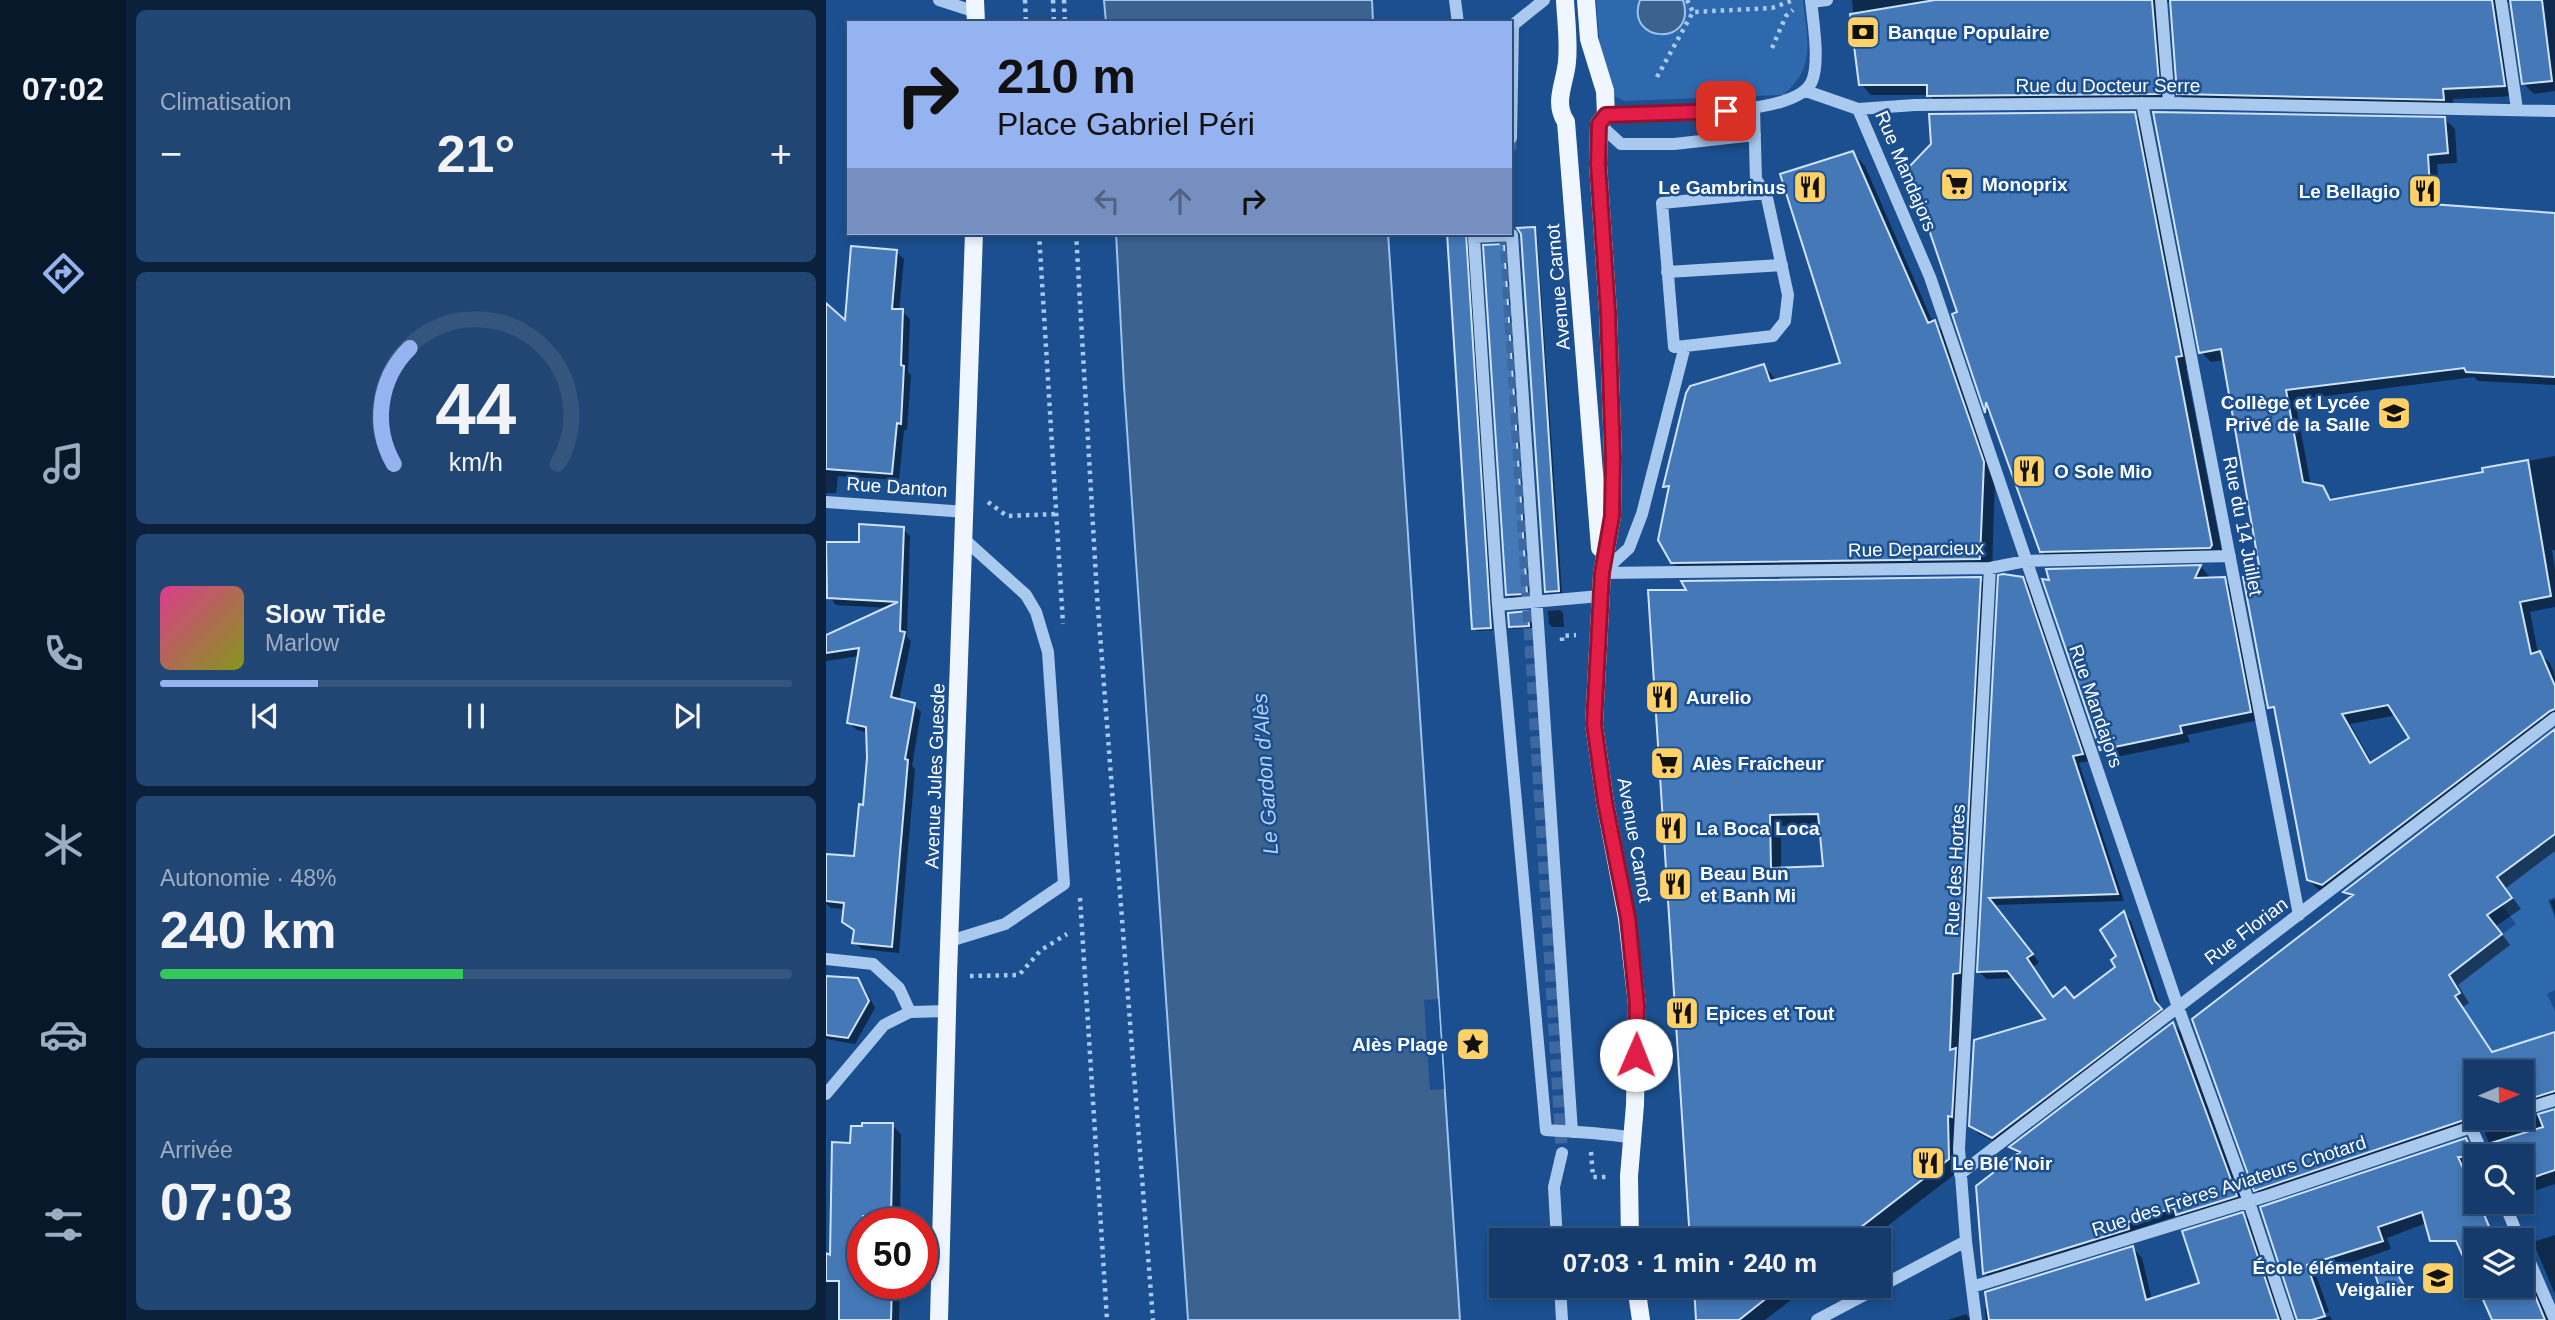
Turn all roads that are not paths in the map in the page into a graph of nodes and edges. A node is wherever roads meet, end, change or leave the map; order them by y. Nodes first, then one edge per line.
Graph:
1 (939, 0) edge
2 (1455, 0) edge
3 (1545, 0) edge
4 (1565, 0) edge
5 (1586, 0) edge
6 (1827, 0) edge
7 (2161, 0) edge
8 (2501, 0) edge
9 (1808, 4) edge
10 (976, 12) edge
11 (1458, 21) edge
12 (1512, 73) edge
13 (1806, 91) junction
14 (2142, 103) junction
15 (2169, 103) junction
16 (1754, 109) junction
17 (1858, 109) junction
18 (2517, 109) junction
19 (2555, 111) edge
20 (1602, 119) junction
21 (1566, 122) junction
22 (1755, 135) junction
23 (1766, 193) junction
24 (974, 235) edge
25 (1487, 235) edge
26 (1512, 235) edge
27 (1782, 265) junction
28 (1667, 272) junction
29 (1685, 346) junction
30 (826, 502) edge
31 (966, 512) junction
32 (965, 540) junction
33 (2230, 556) junction
34 (2026, 561) junction
35 (1990, 568) junction
36 (1602, 573) junction
37 (1601, 596) junction
38 (1537, 602) junction
39 (1498, 605) junction
40 (2555, 718) edge
41 (2299, 915) junction
42 (950, 941) junction
43 (826, 959) edge
44 (2178, 1007) junction
45 (948, 1011) junction
46 (910, 1012) junction
47 (826, 1094) edge
48 (2555, 1100) edge
49 (2534, 1106) edge
50 (2464, 1129) edge
51 (1572, 1132) junction
52 (1634, 1138) junction
53 (1563, 1153) tunnel mouth
54 (1961, 1174) junction
55 (2249, 1202) junction
56 (1556, 1228) edge
57 (1630, 1228) edge
58 (1966, 1241) junction
59 (2534, 1272) edge
60 (1972, 1287) junction
61 (1561, 1298) edge
62 (1638, 1298) edge
63 (939, 1320) edge
64 (1562, 1320) edge
65 (1641, 1320) edge
66 (1817, 1320) edge
67 (1976, 1320) edge
68 (2288, 1320) edge
69 (2555, 1320) edge

1 - 10 street
2 - 11 street
3 - 12 street
4 - 21 main road, Avenue Carnot
5 - 20 main road, Avenue Carnot
6 - 9 street
7 - 15 street
8 - 18 street
9 - 13 street
13 - 16 street
13 - 17 street, Rue du Docteur Serre
14 - 15 street, Rue du Docteur Serre
14 - 17 street, Rue du Docteur Serre
14 - 33 street, Rue du 14 Juillet
15 - 18 street, Rue du Docteur Serre
16 - 20 street
16 - 22 street
17 - 34 street, Rue Mandajors
18 - 19 street, Rue du Docteur Serre
20 - 21 main road
20 - 22 street
20 - 36 main road, Avenue Carnot
21 - 36 main road, Avenue Carnot
22 - 23 street
23 - 27 street
23 - 28 street
24 - 31 main road, Avenue Jules Guesde
25 - 39 street
26 - 38 street
27 - 28 street
27 - 29 street
28 - 29 street
29 - 36 street
30 - 31 street, Rue Danton
31 - 32 main road, Avenue Jules Guesde
32 - 42 main road, Avenue Jules Guesde
32 - 42 street
33 - 34 street, Rue Deparcieux
33 - 41 street, Rue du 14 Juillet
34 - 35 street, Rue Deparcieux
34 - 44 street, Rue Mandajors
35 - 36 street, Rue Deparcieux
35 - 54 street, Rue des Hortes
36 - 37 main road, Avenue Carnot
37 - 38 street
37 - 52 main road, Avenue Carnot
38 - 39 street
38 - 51 street
39 - 51 street
40 - 41 street, Rue Florian
41 - 44 street, Rue Florian
42 - 45 main road, Avenue Jules Guesde
43 - 46 street
44 - 54 street, Rue Florian
44 - 55 street, Rue Mandajors
45 - 46 street
45 - 63 main road, Avenue Jules Guesde
46 - 47 street
48 - 49 street
50 - 55 street, Rue des Frères Aviateurs Chotard
51 - 52 street
52 - 57 main road, Avenue Carnot
53 - 56 street
54 - 58 street, Rue des Hortes
55 - 60 street, Rue des Frères Aviateurs Chotard
55 - 68 street, Rue Mandajors
58 - 60 street, Rue des Hortes
58 - 66 street
59 - 69 street
60 - 67 street, Rue des Hortes
61 - 64 street
62 - 65 main road

